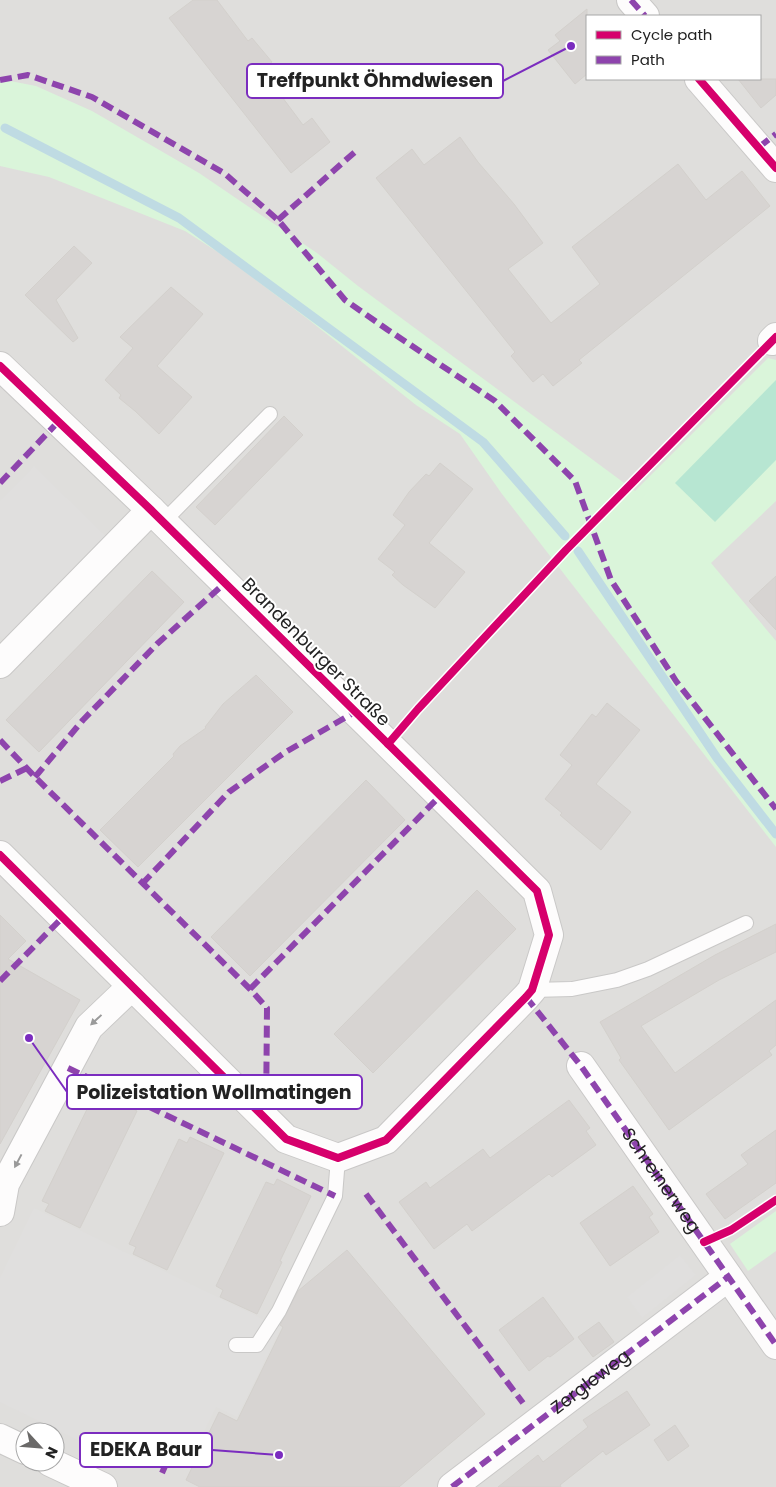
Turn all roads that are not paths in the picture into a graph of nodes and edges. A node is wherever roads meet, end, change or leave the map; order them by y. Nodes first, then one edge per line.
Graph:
1 (631, 0) edge
2 (644, 15) edge
3 (701, 80) edge
4 (768, 141) edge
5 (776, 168) edge
6 (0, 366) edge
7 (270, 414) dead end
8 (157, 516) junction
9 (0, 664) edge
10 (0, 856) edge
11 (746, 923) dead end
12 (132, 986) junction
13 (532, 990) junction
14 (581, 1066) dead end
15 (338, 1158) junction
16 (0, 1212) edge
17 (728, 1277) junction
18 (776, 1345) edge
19 (236, 1346) dead end
20 (0, 1438) edge
21 (15, 1445) edge
22 (65, 1469) edge
23 (104, 1487) edge
24 (452, 1487) edge

1 - 2 street
3 - 4 street
4 - 5 street
6 - 8 street, Brandenburger Straße
7 - 8 lane
8 - 9 street
8 - 13 street, Brandenburger Straße
10 - 12 street
11 - 13 lane
12 - 15 street
12 -> 16 street
13 - 15 street, Brandenburger Straße
14 - 17 street, Schreinerweg
15 - 19 lane
17 - 18 street, Schreinerweg
17 - 24 street, Zergleweg
20 - 21 street
22 - 23 street

